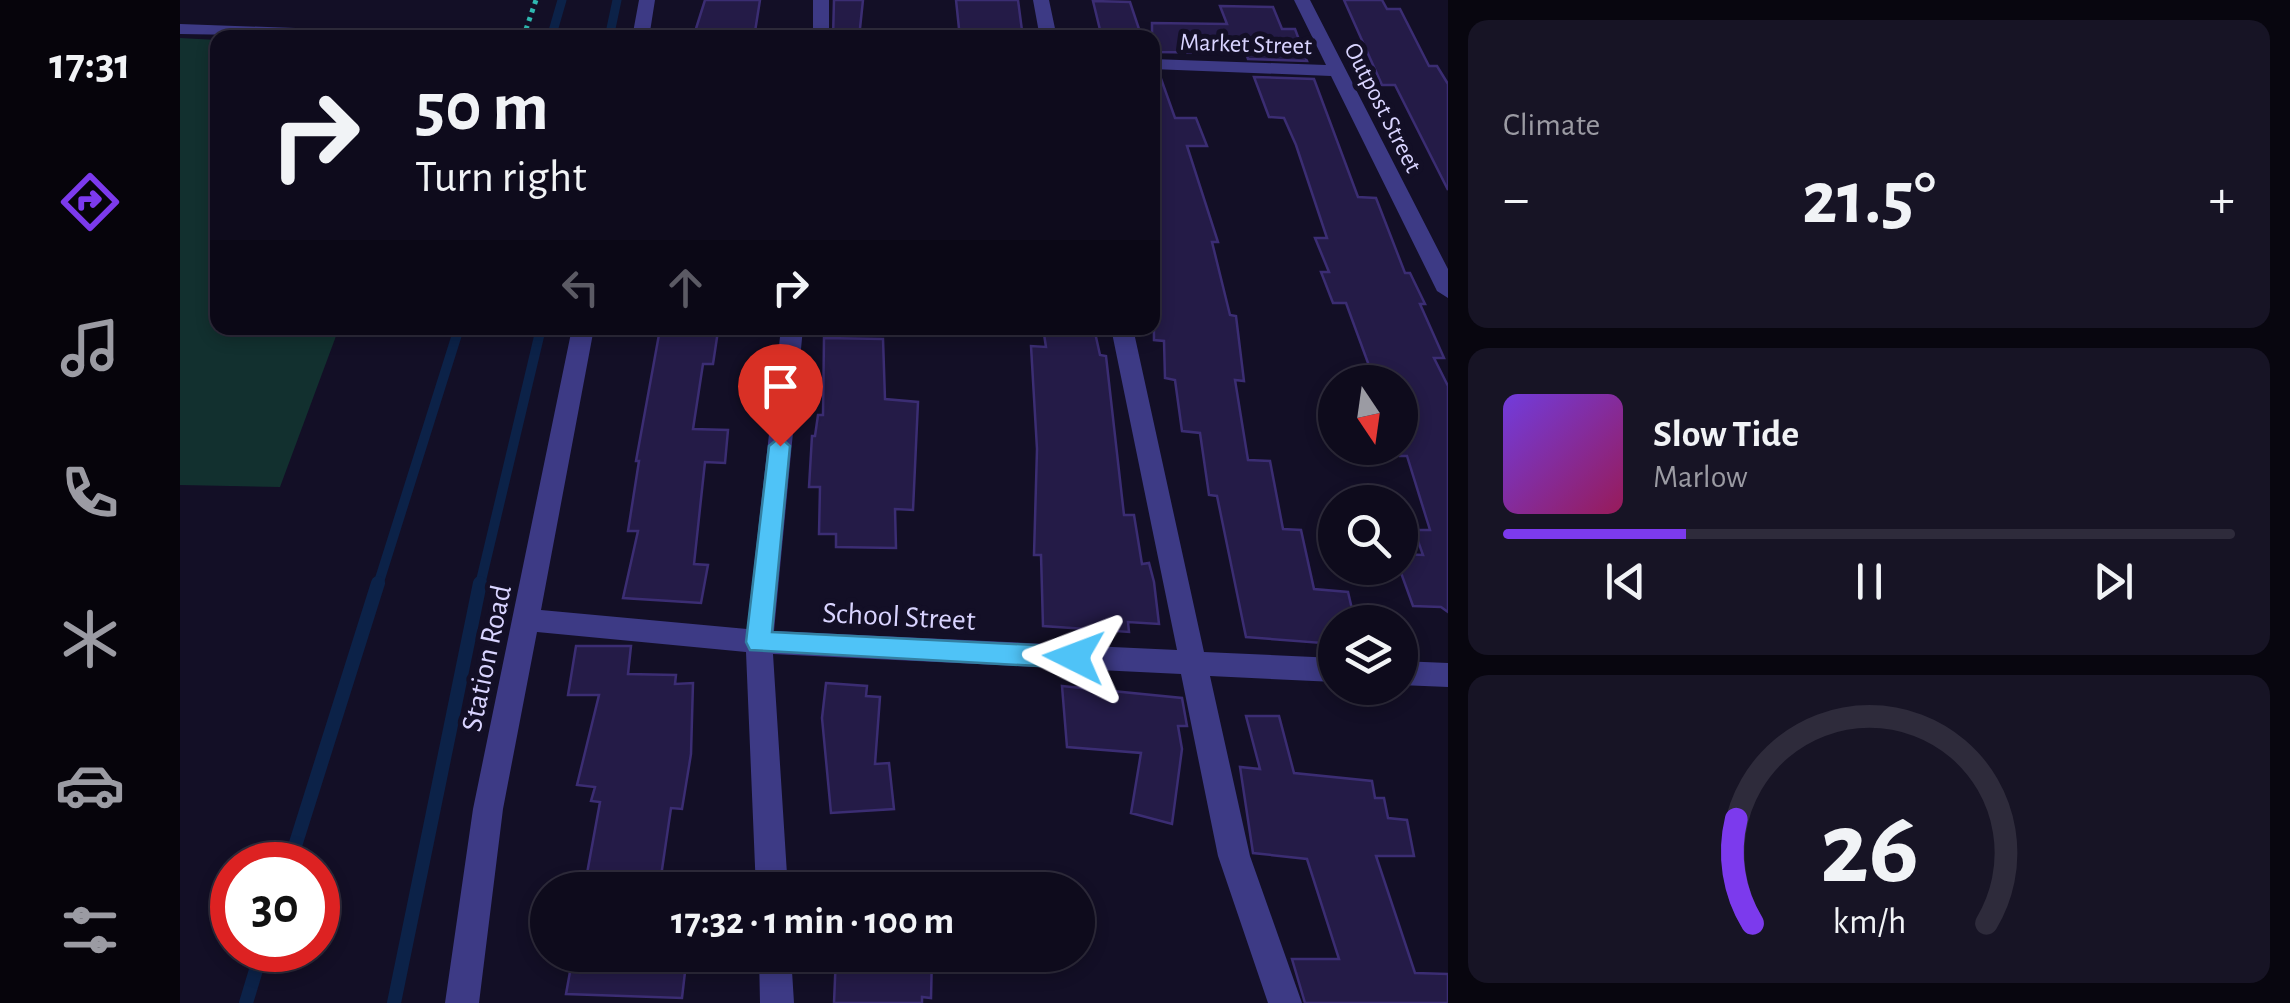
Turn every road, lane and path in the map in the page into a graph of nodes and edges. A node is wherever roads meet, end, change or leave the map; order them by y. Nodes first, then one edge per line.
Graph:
1 (536, 0) edge
2 (648, 0) edge
3 (821, 0) edge
4 (1041, 0) edge
5 (1302, 0) edge
6 (180, 29) edge
7 (210, 30) edge
8 (526, 30) edge
9 (642, 30) edge
10 (820, 30) edge
11 (1048, 30) edge
12 (1160, 64) edge
13 (1338, 71) junction
14 (1448, 291) edge
15 (582, 335) edge
16 (791, 335) edge
17 (1123, 335) edge
18 (528, 620) junction
19 (759, 642) junction
20 (1193, 663) junction
21 (1318, 669) edge
22 (1418, 674) edge
23 (1448, 675) edge
24 (771, 872) edge
25 (776, 972) edge
26 (462, 1003) edge
27 (778, 1003) edge
28 (1284, 1003) edge

1 - 8 path
2 - 9 street
3 - 10 street
4 - 11 street
5 - 13 street, Outpost Street
6 - 7 street
12 - 13 street, Market Street
13 - 14 street, Outpost Street
15 - 18 street, Station Road
16 - 19 street
17 - 20 street
18 - 19 street, School Street
18 - 26 street, Station Road
19 - 20 street, School Street
19 - 24 street
20 - 21 street, School Street
20 - 28 street
22 - 23 street
25 - 27 street

